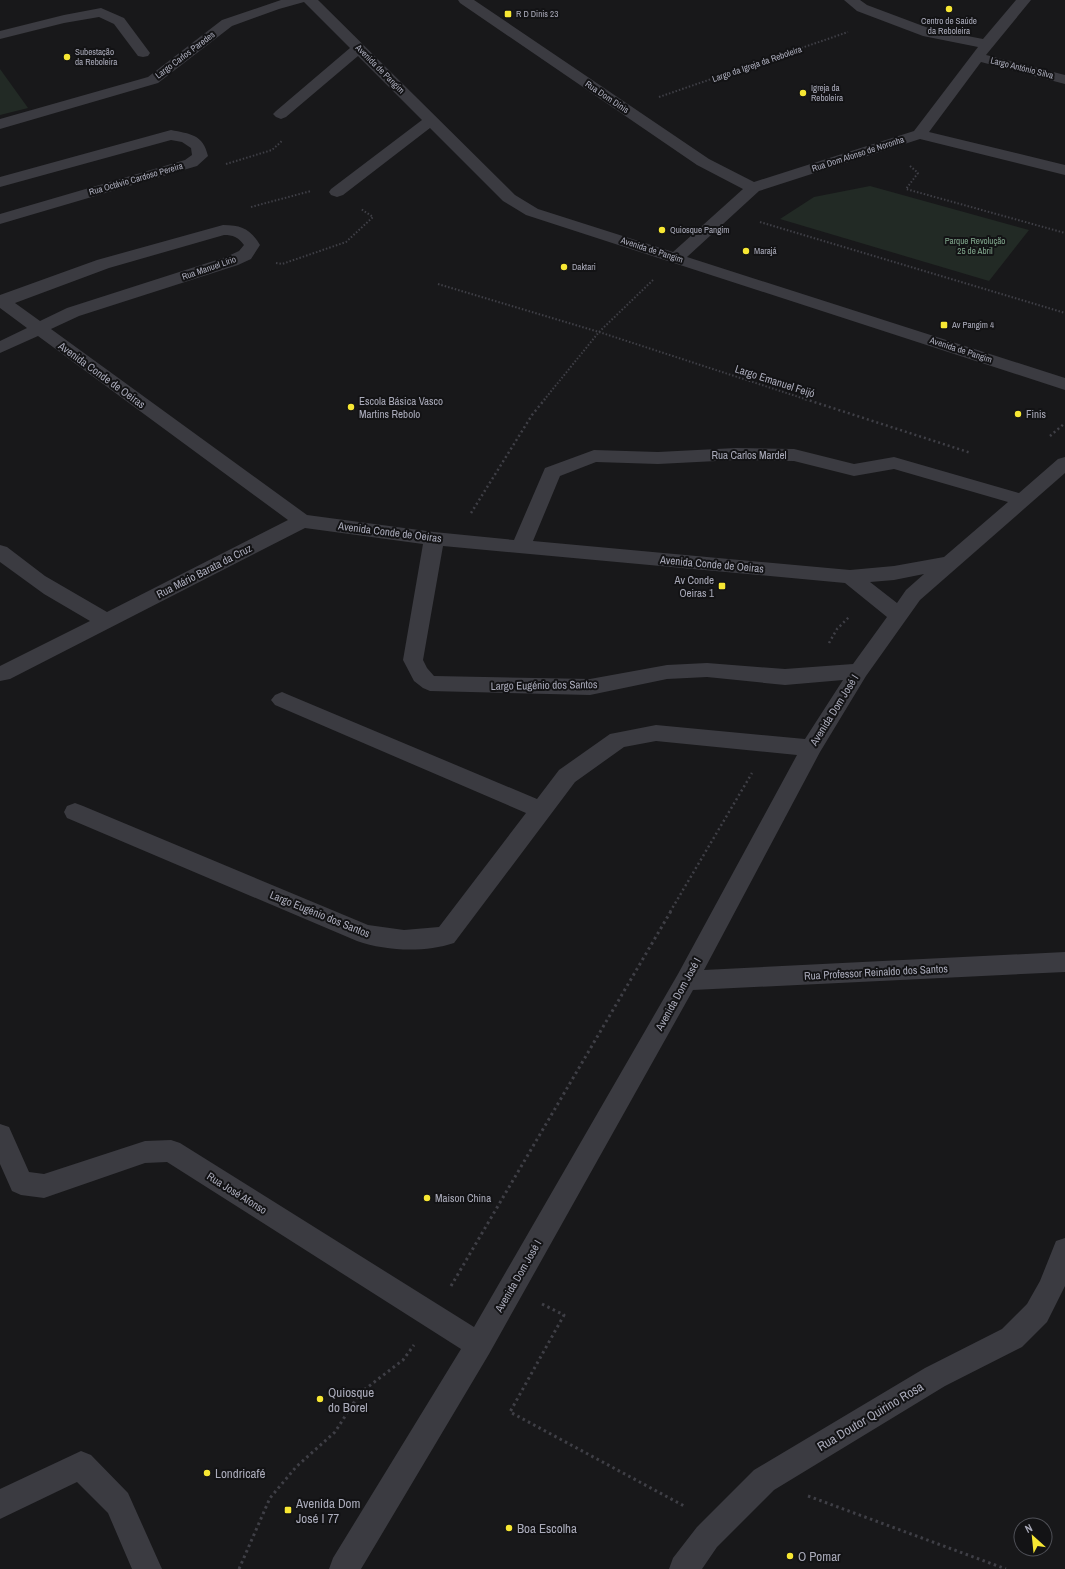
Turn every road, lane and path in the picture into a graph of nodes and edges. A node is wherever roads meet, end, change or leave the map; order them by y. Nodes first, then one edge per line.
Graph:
1 (309, 0) edge
2 (465, 0) edge
3 (851, 0) edge
4 (1024, 0) edge
5 (100, 6) edge
6 (889, 18) junction
7 (0, 35) edge
8 (987, 44) junction
9 (359, 48) junction
10 (143, 53) dead end
11 (978, 57) junction
12 (1065, 80) edge
13 (625, 109) junction
14 (281, 114) dead end
15 (431, 120) junction
16 (0, 124) edge
17 (919, 134) junction
18 (885, 145) junction
19 (272, 150) dead end
20 (229, 164) dead end
21 (1065, 170) edge
22 (0, 182) edge
23 (753, 188) junction
24 (307, 191) dead end
25 (337, 192) joint
26 (252, 206) dead end
27 (727, 212) junction
28 (0, 219) edge
29 (1065, 233) edge
30 (676, 258) junction
31 (282, 264) dead end
32 (438, 284) dead end
33 (0, 301) edge
34 (1065, 313) edge
35 (39, 330) junction
36 (599, 332) junction
37 (0, 348) edge
38 (1065, 384) edge
39 (1065, 423) edge
40 (1048, 438) dead end
41 (976, 455) dead end
42 (1065, 463) edge
43 (1022, 500) junction
44 (302, 521) junction
45 (444, 539) junction
46 (521, 547) junction
47 (0, 552) edge
48 (950, 563) junction
49 (850, 577) junction
50 (873, 594) junction
51 (898, 615) junction
52 (106, 621) junction
53 (859, 671) junction
54 (0, 674) edge
55 (810, 674) junction
56 (282, 700) dead end
57 (770, 744) junction
58 (810, 748) junction
59 (541, 810) junction
60 (75, 812) dead end
61 (1065, 962) edge
62 (686, 981) junction
63 (0, 1134) edge
64 (1065, 1250) edge
65 (511, 1289) junction
66 (1058, 1289) edge
67 (433, 1317) junction
68 (479, 1345) junction
69 (764, 1480) junction
70 (0, 1504) edge
71 (720, 1525) junction
72 (147, 1569) edge
73 (239, 1569) edge
74 (344, 1569) edge
75 (684, 1569) edge
76 (1006, 1569) edge

1 - 9 street, Avenida de Pangim
1 - 16 street, Largo Carlos Paredes
2 - 13 street, Rua Dom Dinis
3 - 6 street
4 - 8 street
5 - 7 street
5 - 10 street
6 - 8 street
6 - 13 path, Largo da Igreja da Reboleira
8 - 11 street
9 - 14 street
9 - 15 street, Avenida de Pangim
11 - 12 street, Largo António Silva
11 - 17 street
13 - 23 street, Rua Dom Dinis
15 - 25 street
15 - 30 street, Avenida de Pangim
17 - 18 street, Rua Dom Afonso de Noronha
17 - 21 street, Rua Dom Afonso de Noronha
18 - 23 street, Rua Dom Afonso de Noronha
18 - 29 path
19 - 20 path
22 - 28 street, Rua Octávio Cardoso Pereira
23 - 27 street, Rua Dom Afonso de Noronha
24 - 26 path
25 - 31 path
27 - 30 street, Rua Dom Afonso de Noronha
27 - 34 path
30 - 36 path
30 - 38 street, Avenida de Pangim
32 - 36 path, Largo Emanuel Feijó
33 - 35 street, Avenida Conde de Oeiras
33 - 35 street, Rua Manuel Lírio
35 - 37 street, Rua Manuel Lírio
35 - 44 street, Avenida Conde de Oeiras
36 - 41 path, Largo Emanuel Feijó
36 - 45 path
39 - 40 path
42 - 43 street, Avenida Dom José I
43 - 46 street, Rua Carlos Mardel
43 - 48 street, Avenida Dom José I
44 - 45 street, Avenida Conde de Oeiras
44 - 52 street, Rua Mário Barata da Cruz
45 - 46 street, Avenida Conde de Oeiras
45 - 55 street, Largo Eugénio dos Santos
46 - 49 street, Avenida Conde de Oeiras
47 - 52 street
48 - 49 street, Avenida Conde de Oeiras
48 - 51 street, Avenida Dom José I
49 - 50 street
50 - 51 street
50 - 55 path
51 - 53 street, Avenida Dom José I
52 - 54 street, Rua Mário Barata da Cruz
53 - 55 street, Largo Eugénio dos Santos
53 - 58 street, Avenida Dom José I
56 - 59 street
57 - 58 street, Largo Eugénio dos Santos
57 - 59 street, Largo Eugénio dos Santos
57 - 67 path
58 - 62 street, Avenida Dom José I
59 - 60 street, Largo Eugénio dos Santos
61 - 62 street, Rua Professor Reinaldo dos Santos
62 - 65 street, Avenida Dom José I
63 - 67 street, Rua José Afonso
64 - 66 street, Rua Doutor Quirino Rosa
65 - 68 street, Avenida Dom José I
65 - 71 path
66 - 69 street, Rua Doutor Quirino Rosa
67 - 68 street, Rua José Afonso
67 - 73 path
68 - 74 street, Avenida Dom José I
69 - 71 street, Rua Doutor Quirino Rosa
69 - 76 path
70 - 72 street
71 - 75 street, Rua Doutor Quirino Rosa

